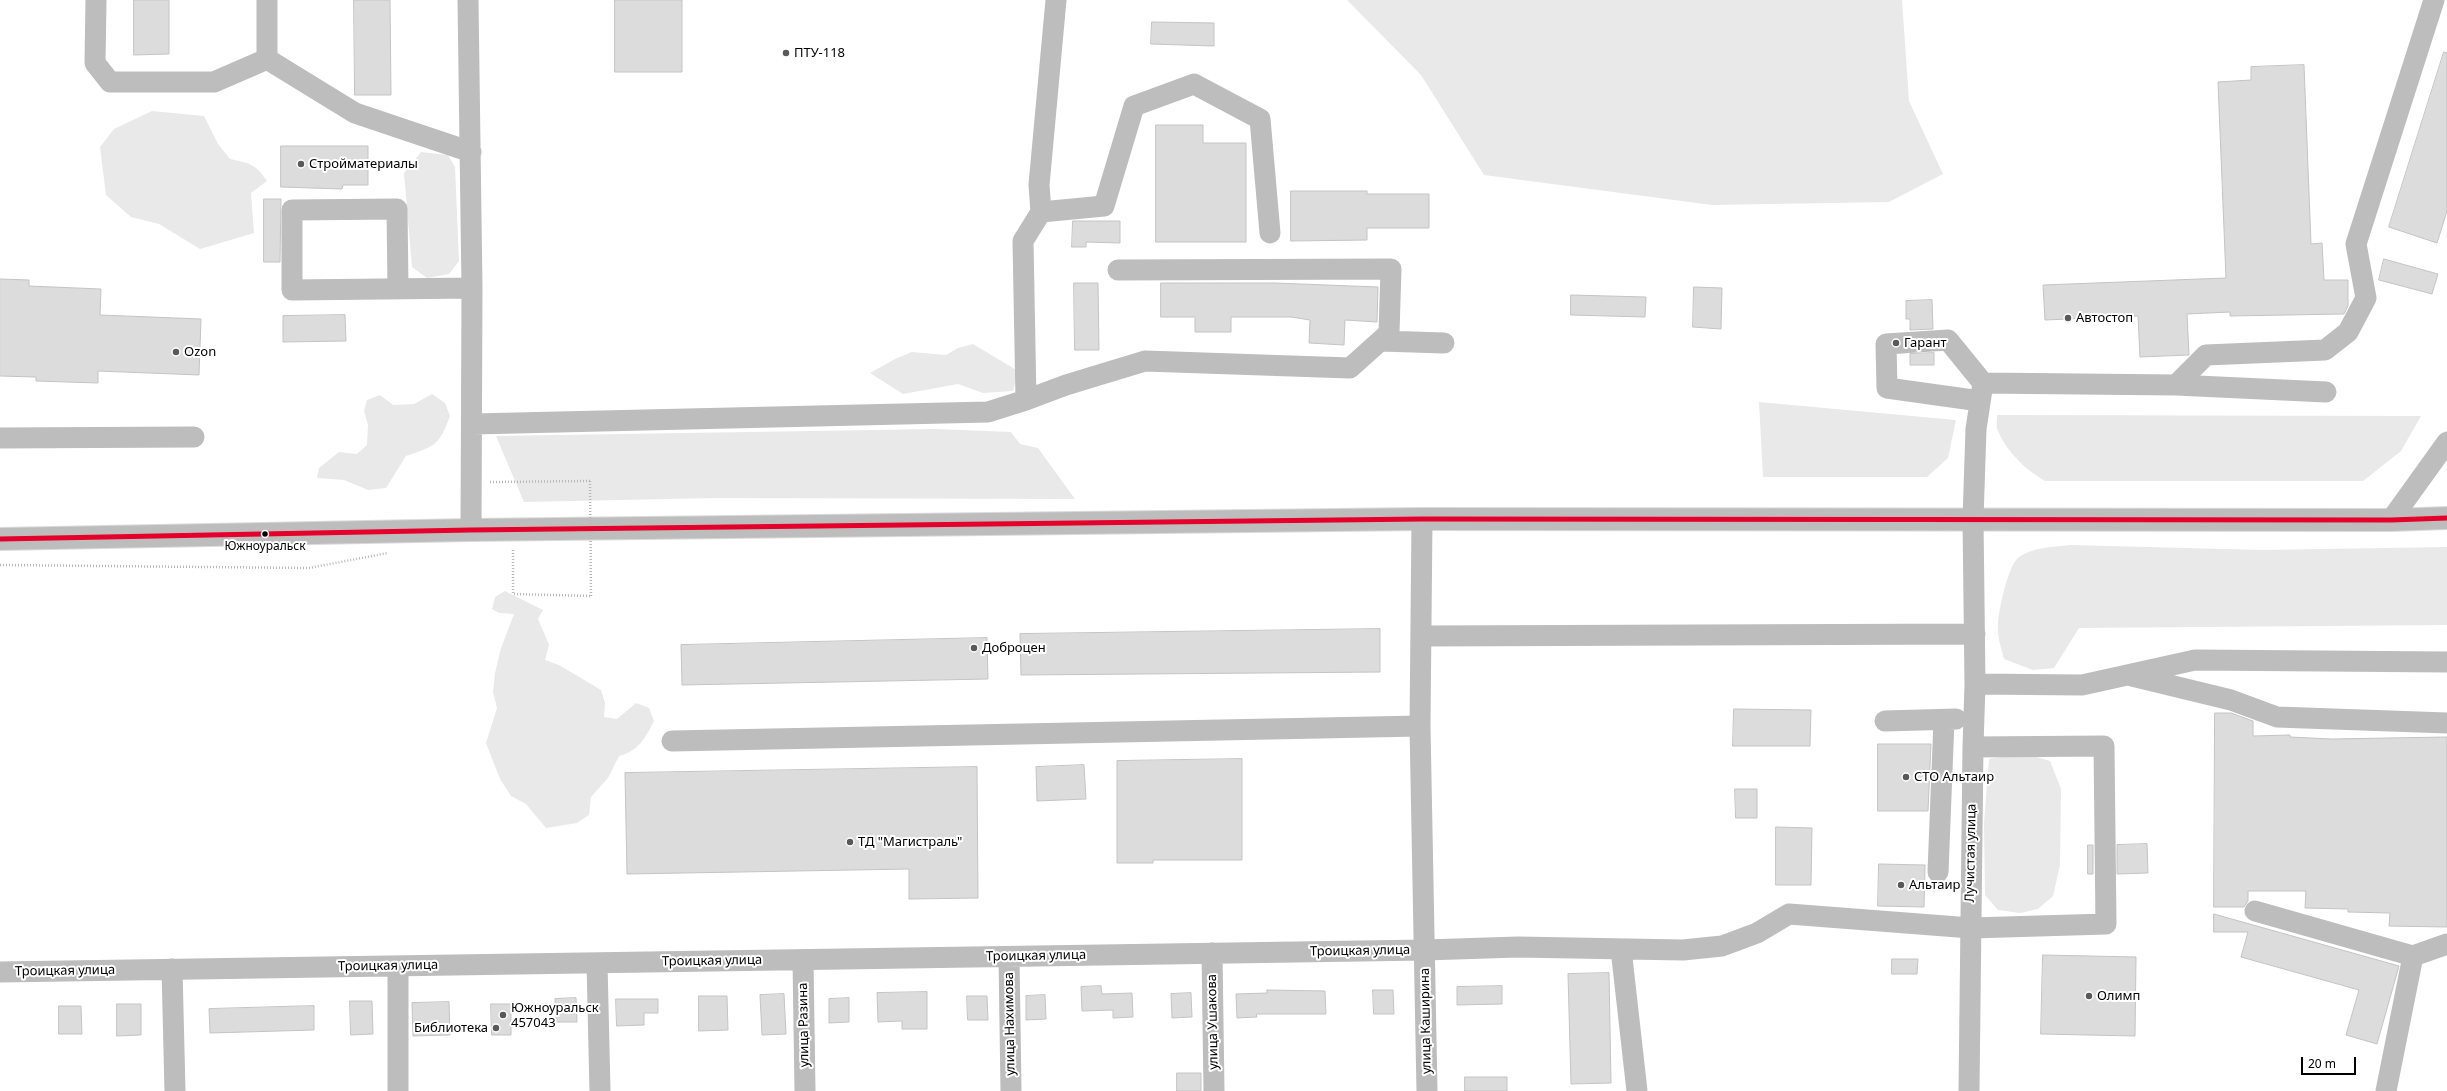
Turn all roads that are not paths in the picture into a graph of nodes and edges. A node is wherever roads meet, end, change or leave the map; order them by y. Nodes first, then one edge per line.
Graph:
1 (96, 0) edge
2 (266, 0) edge
3 (468, 0) edge
4 (1056, 0) edge
5 (2434, 0) edge
6 (267, 59) junction
7 (471, 152) junction
8 (1041, 212) junction
9 (1270, 233) dead end
10 (1118, 270) dead end
11 (472, 288) junction
12 (398, 289) junction
13 (1381, 340) junction
14 (1444, 343) dead end
15 (2176, 385) junction
16 (2326, 392) dead end
17 (1026, 400) junction
18 (473, 424) junction
19 (194, 437) dead end
20 (0, 438) edge
21 (2447, 442) edge
22 (1422, 518) junction
23 (2447, 518) edge
24 (1973, 519) junction
25 (2391, 520) junction
26 (471, 530) junction
27 (0, 539) edge
28 (1975, 634) junction
29 (1421, 636) junction
30 (2447, 662) edge
31 (2126, 675) junction
32 (1976, 684) junction
33 (1973, 719) junction
34 (1944, 720) junction
35 (1885, 721) dead end
36 (2447, 723) edge
37 (1420, 726) junction
38 (672, 741) dead end
39 (1973, 747) junction
40 (1938, 872) dead end
41 (2255, 911) dead end
42 (1971, 928) junction
43 (2447, 944) edge
44 (1621, 949) junction
45 (1425, 950) junction
46 (1212, 953) junction
47 (2413, 956) junction
48 (1009, 957) junction
49 (803, 960) junction
50 (597, 963) junction
51 (398, 966) junction
52 (172, 969) junction
53 (0, 972) edge
54 (175, 1091) edge
55 (398, 1091) edge
56 (600, 1091) edge
57 (805, 1091) edge
58 (1011, 1091) edge
59 (1214, 1091) edge
60 (1426, 1091) edge
61 (1637, 1091) edge
62 (1969, 1091) edge
63 (2386, 1091) edge

1 - 6 street
2 - 6 street
3 - 7 street
4 - 8 street
5 - 15 street
6 - 7 street
7 - 11 street
8 - 9 street
8 - 17 street
10 - 13 street
11 - 12 street
11 - 18 street
12 - 12 street
13 - 14 street
13 - 17 street
15 - 16 street
15 - 24 street, Лучистая улица
17 - 18 street
18 - 26 street
19 - 20 street
21 - 25 street
22 - 24 highway
22 - 26 highway
22 - 29 street, улица Каширина
23 - 25 highway
24 - 25 highway
24 - 28 street, Лучистая улица
26 - 27 highway
28 - 29 street
28 - 32 street, Лучистая улица
29 - 37 street, улица Каширина
30 - 31 street
31 - 32 street
31 - 36 street
32 - 33 street, Лучистая улица
33 - 34 street
33 - 39 street, Лучистая улица
34 - 35 street
34 - 40 street
37 - 38 street
37 - 45 street, улица Каширина
39 - 42 street, Лучистая улица
39 - 42 street, Троицкая улица
41 - 47 street
42 - 44 street, Троицкая улица
42 - 62 street, Лучистая улица
43 - 47 street
44 - 45 street, Троицкая улица
44 - 61 street
45 - 46 street, Троицкая улица
45 - 60 street, улица Каширина
46 - 48 street, Троицкая улица
46 - 59 street, улица Ушакова
47 - 63 street
48 - 49 street, Троицкая улица
48 - 58 street, улица Нахимова
49 - 50 street, Троицкая улица
49 - 57 street, улица Разина
50 - 51 street, Троицкая улица
50 - 56 street
51 - 52 street, Троицкая улица
51 - 55 street
52 - 53 street, Троицкая улица
52 - 54 street

